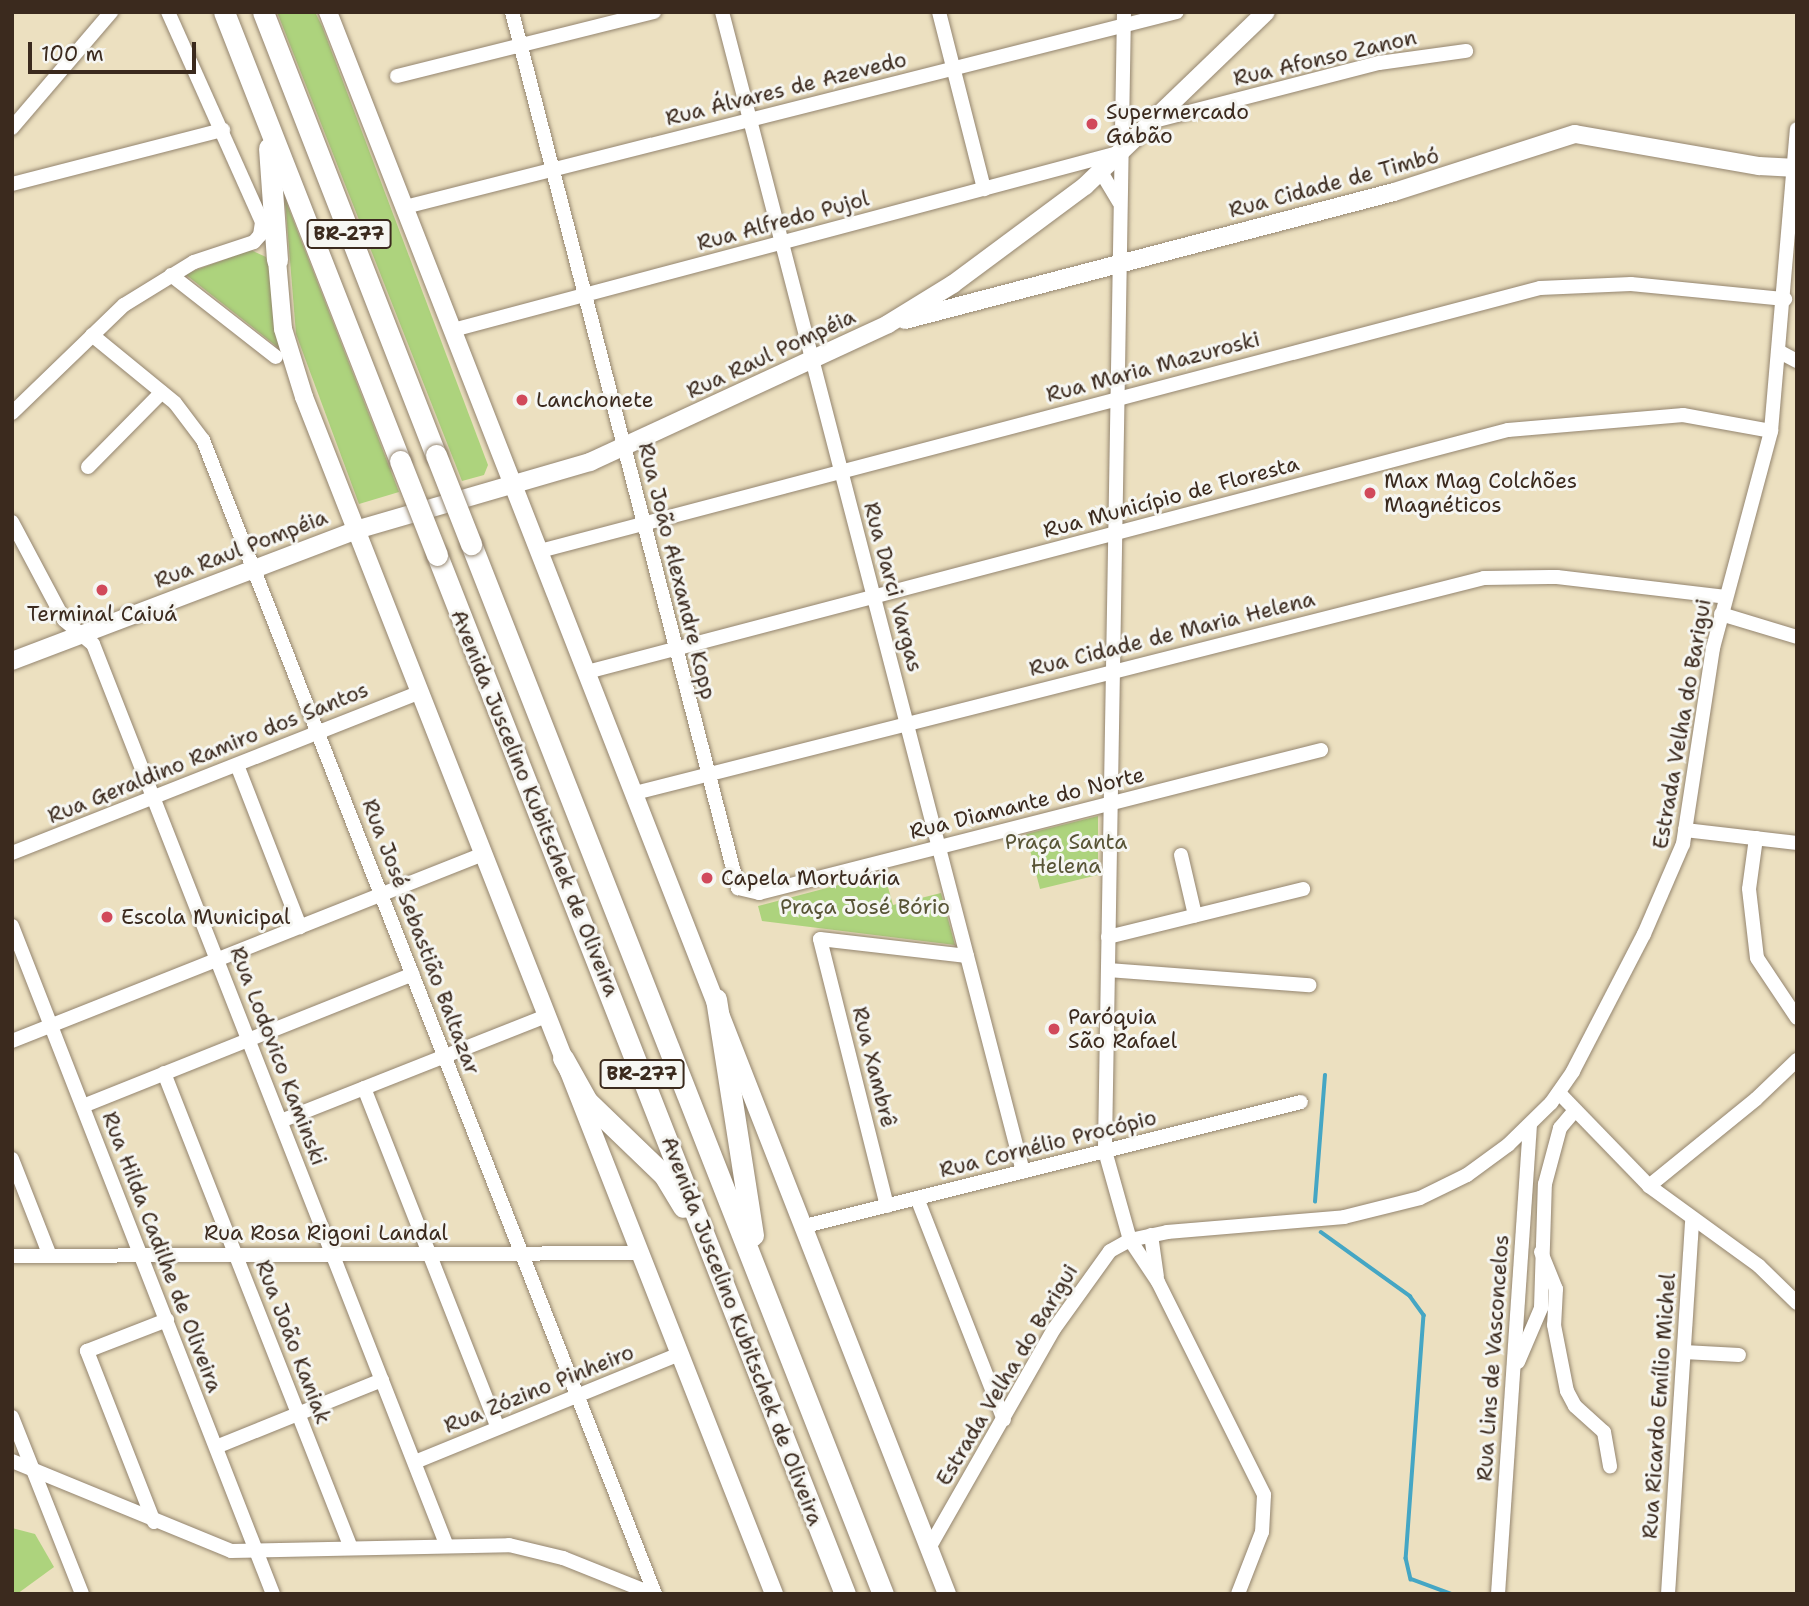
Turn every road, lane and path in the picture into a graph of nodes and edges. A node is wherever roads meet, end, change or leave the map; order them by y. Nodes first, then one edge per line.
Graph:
1 (111, 12) edge
2 (168, 12) edge
3 (224, 12) edge
4 (263, 12) edge
5 (328, 12) edge
6 (512, 12) edge
7 (654, 12) edge
8 (722, 12) edge
9 (939, 12) edge
10 (1177, 12) edge
11 (1266, 12) edge
12 (1124, 19) edge
13 (521, 45) junction
14 (1466, 51) dead end
15 (953, 68) junction
16 (397, 76) dead end
17 (264, 112) junction
18 (750, 120) junction
19 (1154, 121) junction
20 (12, 128) edge
21 (1797, 129) edge
22 (223, 130) junction
23 (1123, 152) junction
24 (1795, 168) edge
25 (552, 169) junction
26 (1101, 172) junction
27 (12, 184) edge
28 (984, 189) junction
29 (1119, 203) junction
30 (405, 207) junction
31 (782, 243) junction
32 (277, 260) joint
33 (1118, 264) junction
34 (171, 275) junction
35 (948, 287) junction
36 (585, 295) junction
37 (990, 297) junction
38 (1785, 299) junction
39 (947, 310) junction
40 (888, 324) junction
41 (453, 330) junction
42 (92, 335) junction
43 (1780, 352) junction
44 (276, 357) dead end
45 (812, 361) junction
46 (1797, 361) edge
47 (162, 393) junction
48 (1116, 399) junction
49 (12, 413) edge
50 (1771, 431) junction
51 (624, 447) junction
52 (88, 467) dead end
53 (841, 471) junction
54 (514, 484) junction
55 (12, 522) edge
56 (643, 523) junction
57 (356, 530) junction
58 (1114, 533) junction
59 (540, 551) junction
60 (253, 568) junction
61 (874, 596) junction
62 (1726, 597) junction
63 (1721, 614) junction
64 (80, 635) junction
65 (1797, 637) edge
66 (675, 648) junction
67 (12, 661) edge
68 (1112, 670) junction
69 (587, 671) junction
70 (420, 692) junction
71 (906, 723) junction
72 (318, 732) junction
73 (1321, 750) dead end
74 (237, 765) junction
75 (707, 774) junction
76 (635, 793) junction
77 (154, 797) junction
78 (1110, 804) junction
79 (1685, 830) junction
80 (1755, 838) junction
81 (1797, 843) edge
82 (939, 847) junction
83 (12, 853) edge
84 (483, 854) junction
85 (1181, 855) dead end
86 (1303, 889) dead end
87 (744, 892) joint
88 (382, 894) junction
89 (1195, 915) junction
90 (12, 926) edge
91 (300, 927) junction
92 (1108, 937) junction
93 (967, 956) junction
94 (217, 960) junction
95 (1108, 970) junction
96 (413, 974) junction
97 (1310, 985) dead end
98 (716, 999) junction
99 (547, 1016) junction
100 (1797, 1018) edge
101 (51, 1025) junction
102 (249, 1040) junction
103 (12, 1041) edge
104 (445, 1056) junction
105 (563, 1058) junction
106 (1797, 1060) edge
107 (164, 1073) junction
108 (364, 1088) junction
109 (1559, 1093) junction
110 (1301, 1102) dead end
111 (83, 1106) junction
112 (1575, 1110) junction
113 (281, 1121) junction
114 (1530, 1125) junction
115 (1105, 1151) junction
116 (12, 1159) edge
117 (1023, 1172) junction
118 (1649, 1185) junction
119 (917, 1198) junction
120 (887, 1206) junction
121 (1692, 1220) junction
122 (805, 1226) junction
123 (1151, 1235) junction
124 (1130, 1240) junction
125 (1541, 1251) junction
126 (640, 1253) junction
127 (333, 1254) junction
128 (429, 1254) junction
129 (522, 1254) junction
130 (141, 1255) junction
131 (237, 1255) junction
132 (12, 1256) edge
133 (50, 1256) junction
134 (716, 1263) junction
135 (1158, 1282) junction
136 (764, 1289) junction
137 (1797, 1303) edge
138 (166, 1321) junction
139 (1684, 1352) junction
140 (679, 1354) junction
141 (1738, 1354) dead end
142 (1515, 1370) junction
143 (382, 1380) junction
144 (578, 1395) junction
145 (299, 1413) junction
146 (12, 1417) edge
147 (1004, 1420) junction
148 (498, 1428) junction
149 (216, 1447) junction
150 (12, 1461) edge
151 (415, 1462) junction
152 (1610, 1466) dead end
153 (33, 1470) junction
154 (154, 1522) junction
155 (446, 1544) junction
156 (351, 1548) junction
157 (929, 1548) junction
158 (257, 1553) junction
159 (82, 1594) edge
160 (273, 1594) edge
161 (654, 1594) edge
162 (774, 1594) edge
163 (845, 1594) edge
164 (883, 1594) edge
165 (947, 1594) edge
166 (1238, 1594) edge
167 (1498, 1594) edge
168 (1668, 1594) edge

1 - 20 street
2 - 22 street
3 - 17 highway, Avenida Juscelino Kubitschek de Oliveira / BR-277
4 - 136 highway, BR-277, bridge
5 - 30 main road
6 - 13 street, Rua João Alexandre Kopp
7 - 13 street
8 - 18 street, Rua Darci Vargas
9 - 15 street
10 - 12 street, Rua Álvares de Azevedo
11 - 19 main road, Rua Raul Pompéia
12 - 15 street, Rua Álvares de Azevedo
12 - 23 street
13 - 16 street
13 - 25 street, Rua João Alexandre Kopp
14 - 19 street, Rua Afonso Zanon
15 - 18 street, Rua Álvares de Azevedo
15 - 28 street
17 - 32 highway
17 - 134 highway, Avenida Juscelino Kubitschek de Oliveira / BR-277, bridge
18 - 25 street, Rua Álvares de Azevedo
18 - 31 street, Rua Darci Vargas
19 - 23 main road, Rua Raul Pompéia
21 - 24 street, Estrada Velha do Barigui
22 - 27 street
22 - 34 street
23 - 26 main road, Rua Raul Pompéia
23 - 28 street, Rua Alfredo Pujol
23 - 29 street
24 - 33 main road, Rua Cidade de Timbó
24 - 38 street, Estrada Velha do Barigui
25 - 30 street, Rua Álvares de Azevedo
25 - 36 street, Rua João Alexandre Kopp
26 - 29 street
26 - 35 main road, Rua Raul Pompéia
28 - 31 street, Rua Alfredo Pujol
29 - 33 street
30 - 41 main road
31 - 36 street, Rua Alfredo Pujol
31 - 45 street, Rua Darci Vargas
32 - 57 main road
33 - 37 main road, Rua Cidade de Timbó
33 - 48 street
34 - 42 street
34 - 44 street
35 - 37 main road
35 - 39 main road
35 - 40 main road, Rua Raul Pompéia
36 - 41 street, Rua Alfredo Pujol
36 - 51 street, Rua João Alexandre Kopp
37 - 39 main road, Rua Cidade de Timbó
38 - 43 street, Estrada Velha do Barigui
38 - 48 street, Rua Maria Mazuroski
39 - 40 main road, Rua Cidade de Timbó
40 - 45 main road, Rua Raul Pompéia
41 - 54 main road
42 - 47 street, Rua José Sebastião Baltazar
42 - 49 street
43 - 46 street
43 - 50 street, Estrada Velha do Barigui
45 - 51 main road, Rua Raul Pompéia
45 - 53 street, Rua Darci Vargas
47 - 52 street
47 - 60 street, Rua José Sebastião Baltazar
48 - 53 street, Rua Maria Mazuroski
48 - 58 street
50 - 58 street, Rua Município de Floresta
50 - 62 street, Estrada Velha do Barigui
51 - 54 main road, Rua Raul Pompéia
51 - 56 street, Rua João Alexandre Kopp
53 - 56 street, Rua Maria Mazuroski
53 - 61 street, Rua Darci Vargas
54 - 57 main road, Rua Raul Pompéia
54 - 59 main road
55 - 64 street, Rua Lodovico Kaminski
56 - 59 street, Rua Maria Mazuroski
56 - 66 street, Rua João Alexandre Kopp
57 - 60 main road, Rua Raul Pompéia
57 - 70 main road
58 - 61 street, Rua Município de Floresta
58 - 68 street
59 - 69 main road
60 - 64 main road, Rua Raul Pompéia
60 - 72 street, Rua José Sebastião Baltazar
61 - 66 street, Rua Município de Floresta
61 - 71 street, Rua Darci Vargas
62 - 63 street, Estrada Velha do Barigui
62 - 68 street, Rua Cidade de Maria Helena
63 - 65 street
63 - 79 street, Estrada Velha do Barigui
64 - 67 main road, Rua Raul Pompéia
64 - 77 street, Rua Lodovico Kaminski
66 - 69 street, Rua Município de Floresta
66 - 75 street, Rua João Alexandre Kopp
68 - 71 street, Rua Cidade de Maria Helena
68 - 78 street
69 - 76 main road
70 - 72 street, Rua Geraldino Ramiro dos Santos
70 - 84 main road
71 - 75 street, Rua Cidade de Maria Helena
71 - 82 street, Rua Darci Vargas
72 - 74 street, Rua Geraldino Ramiro dos Santos
72 - 88 street, Rua José Sebastião Baltazar
73 - 78 street, Rua Diamante do Norte
74 - 77 street, Rua Geraldino Ramiro dos Santos
74 - 91 street
75 - 76 street, Rua Cidade de Maria Helena
75 - 87 street, Rua João Alexandre Kopp
76 - 98 main road
77 - 83 street, Rua Geraldino Ramiro dos Santos
77 - 94 street, Rua Lodovico Kaminski
78 - 82 street, Rua Diamante do Norte
78 - 92 street
79 - 80 street
79 - 109 street, Estrada Velha do Barigui
80 - 81 street
80 - 100 street
82 - 87 street, Rua Diamante do Norte
82 - 93 street, Rua Darci Vargas
84 - 88 street
84 - 99 main road
85 - 89 street
86 - 89 street
88 - 91 street
88 - 96 street, Rua José Sebastião Baltazar
89 - 92 street
90 - 101 street, Rua Hilda Cadilhe de Oliveira
91 - 94 street
92 - 95 street
93 - 117 street, Rua Darci Vargas
93 - 120 street, Rua Xambrê
94 - 101 street
94 - 102 street, Rua Lodovico Kaminski
95 - 97 street
95 - 115 street
96 - 102 street
96 - 104 street, Rua José Sebastião Baltazar
98 - 122 main road
98 - 136 highway
99 - 104 street
99 - 105 main road
101 - 103 street
101 - 111 street, Rua Hilda Cadilhe de Oliveira
102 - 107 street
102 - 113 street, Rua Lodovico Kaminski
104 - 108 street
104 - 129 street, Rua José Sebastião Baltazar
105 - 126 main road
105 - 134 highway
106 - 118 street
107 - 111 street
107 - 131 street, Rua João Kaniak
108 - 113 street
108 - 128 street
109 - 112 street
109 - 114 street, Estrada Velha do Barigui
110 - 115 street, Rua Cornélio Procópio
111 - 130 street, Rua Hilda Cadilhe de Oliveira
112 - 118 street
112 - 125 street
113 - 127 street, Rua Lodovico Kaminski
114 - 123 street, Estrada Velha do Barigui
114 - 142 street, Rua Lins de Vasconcelos
115 - 117 street, Rua Cornélio Procópio
115 - 124 street
116 - 133 street
117 - 119 street, Rua Cornélio Procópio
118 - 121 street
119 - 120 street, Rua Cornélio Procópio
119 - 147 street
120 - 122 street, Rua Cornélio Procópio
121 - 137 street
121 - 139 street, Rua Ricardo Emílio Michel
122 - 157 main road
123 - 124 street, Estrada Velha do Barigui
123 - 135 street
124 - 135 street
124 - 147 street, Estrada Velha do Barigui
125 - 142 street
125 - 152 street
126 - 129 street, Rua Rosa Rigoni Landal
126 - 140 main road
127 - 128 street, Rua Rosa Rigoni Landal
127 - 131 street, Rua Rosa Rigoni Landal
127 - 143 street, Rua Lodovico Kaminski
128 - 129 street, Rua Rosa Rigoni Landal
128 - 148 street
129 - 144 street, Rua José Sebastião Baltazar
130 - 131 street, Rua Rosa Rigoni Landal
130 - 133 street, Rua Rosa Rigoni Landal
130 - 138 street, Rua Hilda Cadilhe de Oliveira
131 - 145 street, Rua João Kaniak
132 - 133 street, Rua Rosa Rigoni Landal
134 - 163 highway, Avenida Juscelino Kubitschek de Oliveira / BR-277
135 - 166 street
136 - 164 highway, BR-277
138 - 149 street, Rua Hilda Cadilhe de Oliveira
138 - 154 street
139 - 141 street
139 - 168 street, Rua Ricardo Emílio Michel
140 - 144 street, Rua Zózino Pinheiro
140 - 162 main road
142 - 167 street, Rua Lins de Vasconcelos
143 - 145 street
143 - 151 street, Rua Lodovico Kaminski
144 - 148 street, Rua Zózino Pinheiro
144 - 161 street, Rua José Sebastião Baltazar
145 - 149 street
145 - 156 street, Rua João Kaniak
146 - 153 street
147 - 157 street, Estrada Velha do Barigui
148 - 151 street, Rua Zózino Pinheiro
149 - 158 street, Rua Hilda Cadilhe de Oliveira
150 - 153 street
151 - 155 street, Rua Lodovico Kaminski
153 - 154 street
153 - 159 street
154 - 158 street
155 - 156 street
155 - 161 street
156 - 158 street
157 - 165 main road
158 - 160 street, Rua Hilda Cadilhe de Oliveira

